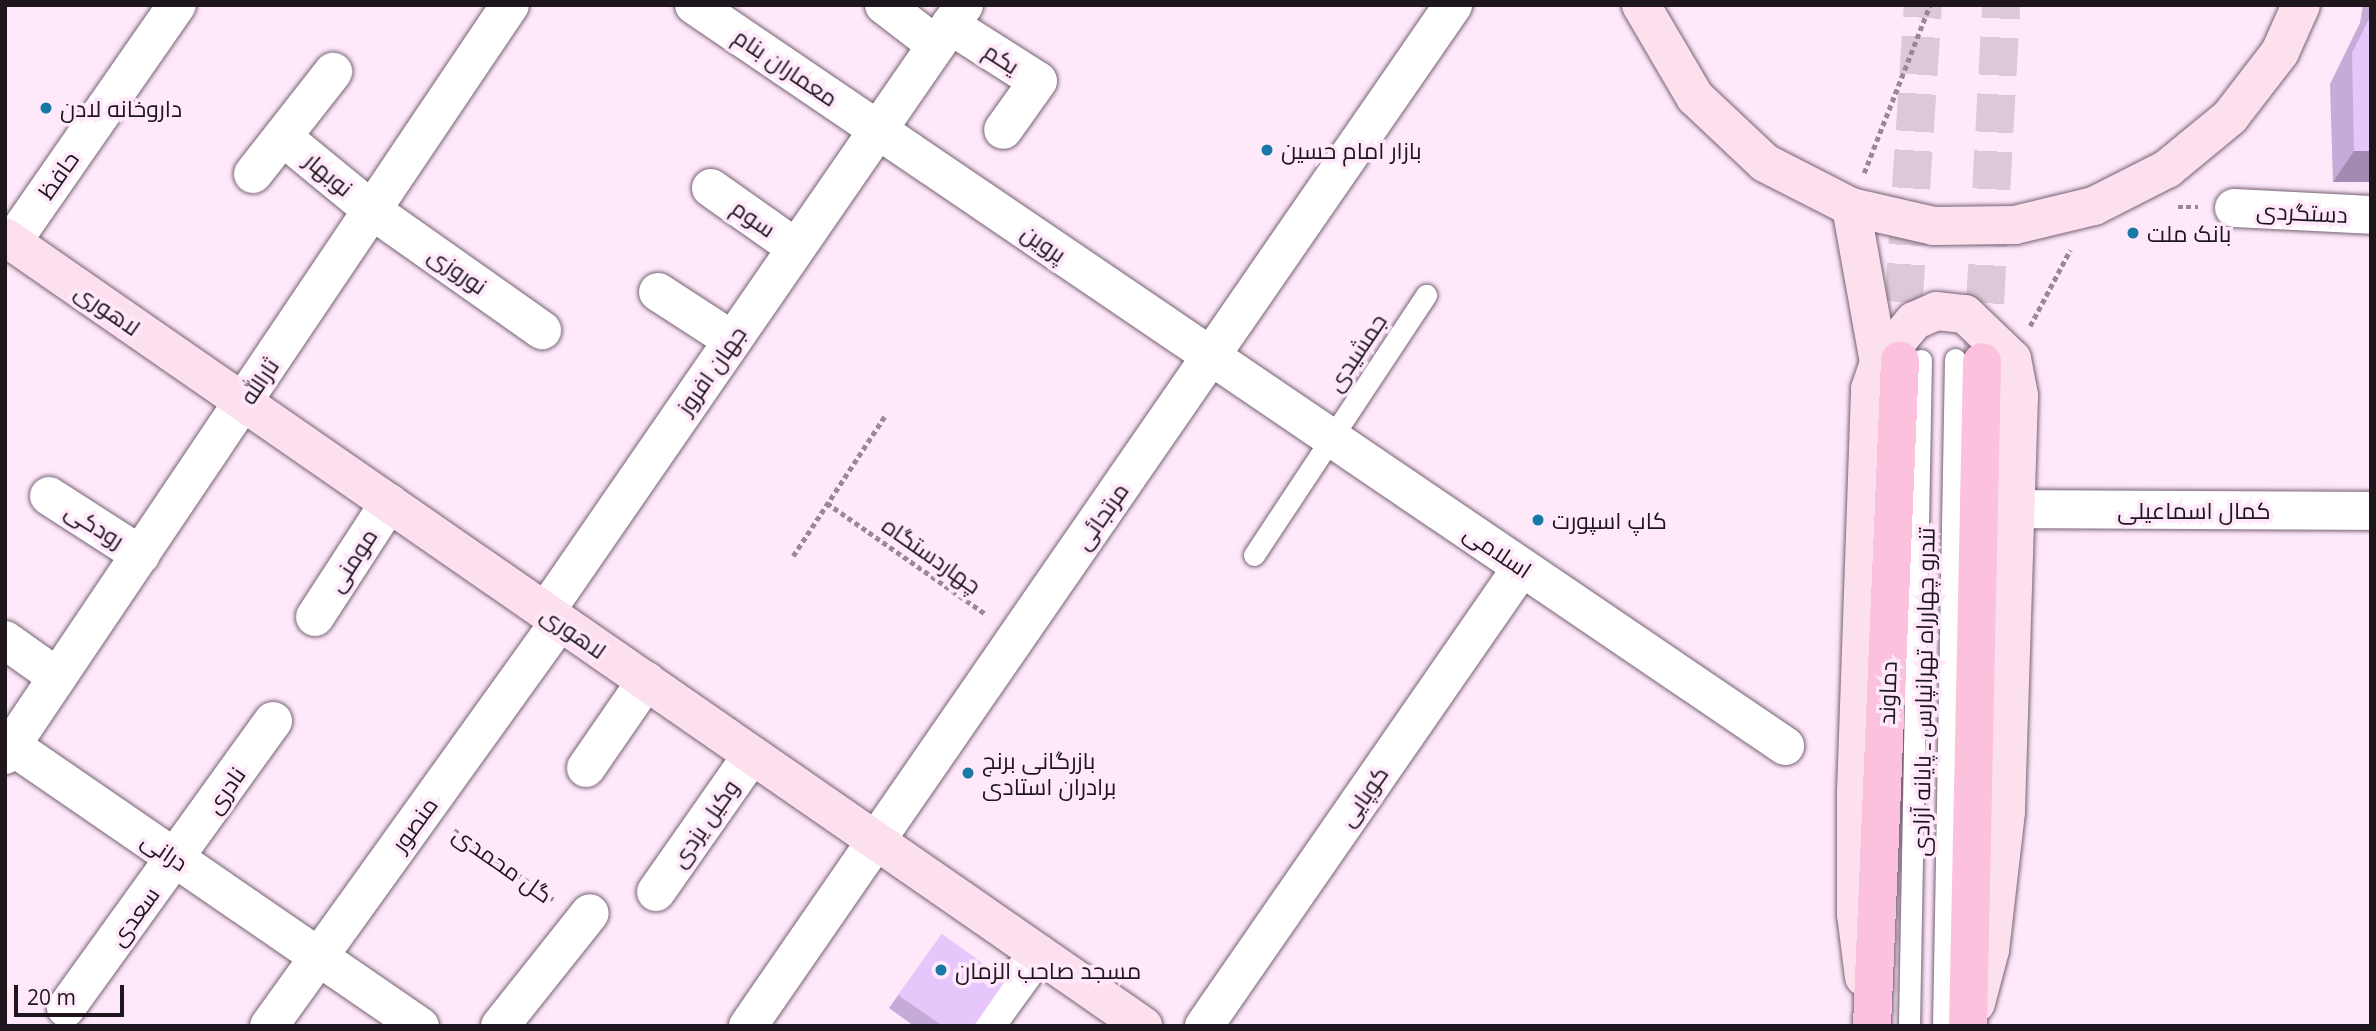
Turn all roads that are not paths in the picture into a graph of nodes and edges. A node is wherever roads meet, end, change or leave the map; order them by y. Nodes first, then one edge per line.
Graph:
1 (177, 5) edge
2 (510, 5) edge
3 (694, 5) edge
4 (884, 5) edge
5 (1453, 5) edge
6 (1641, 5) edge
7 (2301, 5) edge
8 (950, 25) edge
9 (333, 72) dead end
10 (877, 130) junction
11 (1003, 130) dead end
12 (285, 138) junction
13 (253, 174) dead end
14 (711, 188) dead end
15 (1851, 207) junction
16 (2234, 208) dead end
17 (373, 211) junction
18 (2371, 215) edge
19 (9, 240) edge
20 (796, 248) junction
21 (658, 292) dead end
22 (1426, 295) dead end
23 (542, 330) dead end
24 (732, 340) junction
25 (1211, 356) junction
26 (1983, 360) junction
27 (1900, 361) junction
28 (245, 404) junction
29 (1331, 437) junction
30 (49, 496) dead end
31 (388, 503) junction
32 (2017, 509) junction
33 (2371, 511) edge
34 (141, 555) junction
35 (1254, 555) dead end
36 (1522, 567) junction
37 (316, 617) dead end
38 (552, 617) junction
39 (5, 640) edge
40 (57, 677) junction
41 (646, 681) junction
42 (273, 721) dead end
43 (1785, 746) dead end
44 (8, 750) edge
45 (752, 755) junction
46 (586, 768) dead end
47 (877, 841) junction
48 (176, 858) junction
49 (656, 891) dead end
50 (586, 916) road end
51 (1038, 953) junction
52 (319, 956) junction
53 (66, 1008) dead end
54 (269, 1026) edge
55 (420, 1026) edge
56 (500, 1026) edge
57 (748, 1026) edge
58 (985, 1026) edge
59 (1143, 1026) edge
60 (1204, 1026) edge
61 (1872, 1026) edge
62 (1909, 1026) edge
63 (1943, 1026) edge
64 (1969, 1026) edge

1 - 19 street, حافظ
2 - 17 street, ثارالله
3 - 10 street, معماران بنام
4 - 8 street
5 - 25 street, مرتجائی
6 - 15 main road
7 - 15 main road
8 - 10 street, جهان افروز
8 - 11 street, یکم
9 - 12 street, نوبهار
10 - 20 street, جهان افروز
10 - 25 street, پروین
12 - 13 street, نوبهار
12 - 17 street, نوبهار
14 - 20 street, سوم
15 - 27 main road
16 - 18 street, دستگردی
17 - 23 street, نوروزی
17 - 28 street, ثارالله
19 - 28 main road, لاهوری
20 - 24 street, جهان افروز
21 - 24 street
22 - 29 lane, جمشیدی
24 - 38 street, جهان افروز
25 - 29 street, اسلامی
25 - 47 street, مرتجائی
26 - 27 main road
26 - 32 main road
26 - 63 lane, تندرو چهارراه تهرانپارس ـ پایانه آزادی
26 - 64 main road
27 - 61 main road, دماوند
27 - 62 lane
28 - 31 main road, لاهوری
28 - 34 street, ثارالله
29 - 35 lane, جمشیدی
29 - 36 street, اسلامی
30 - 34 street, رودکی
31 - 37 street, مومنی
31 - 38 main road, لاهوری
32 - 33 street, کمال اسماعیلی
32 - 64 main road
34 - 40 street, ثارالله
36 - 43 street, اسلامی
36 - 60 street, کوپایی
38 - 41 main road, لاهوری
38 - 52 street, منصور
39 - 40 street
40 - 44 street, ثارالله
41 - 45 main road, لاهوری
41 - 46 street
42 - 48 street, نادری
44 - 48 street, درانی
45 - 47 main road, لاهوری
45 - 49 street, وکیل یزدی
47 - 51 main road, لاهوری
47 - 57 street, مرتجائی
48 - 52 street, درانی
48 - 53 street, سعدی
50 - 56 street
51 - 58 street
51 - 59 main road, لاهوری
52 - 54 street, منصور
52 - 55 street, درانی

